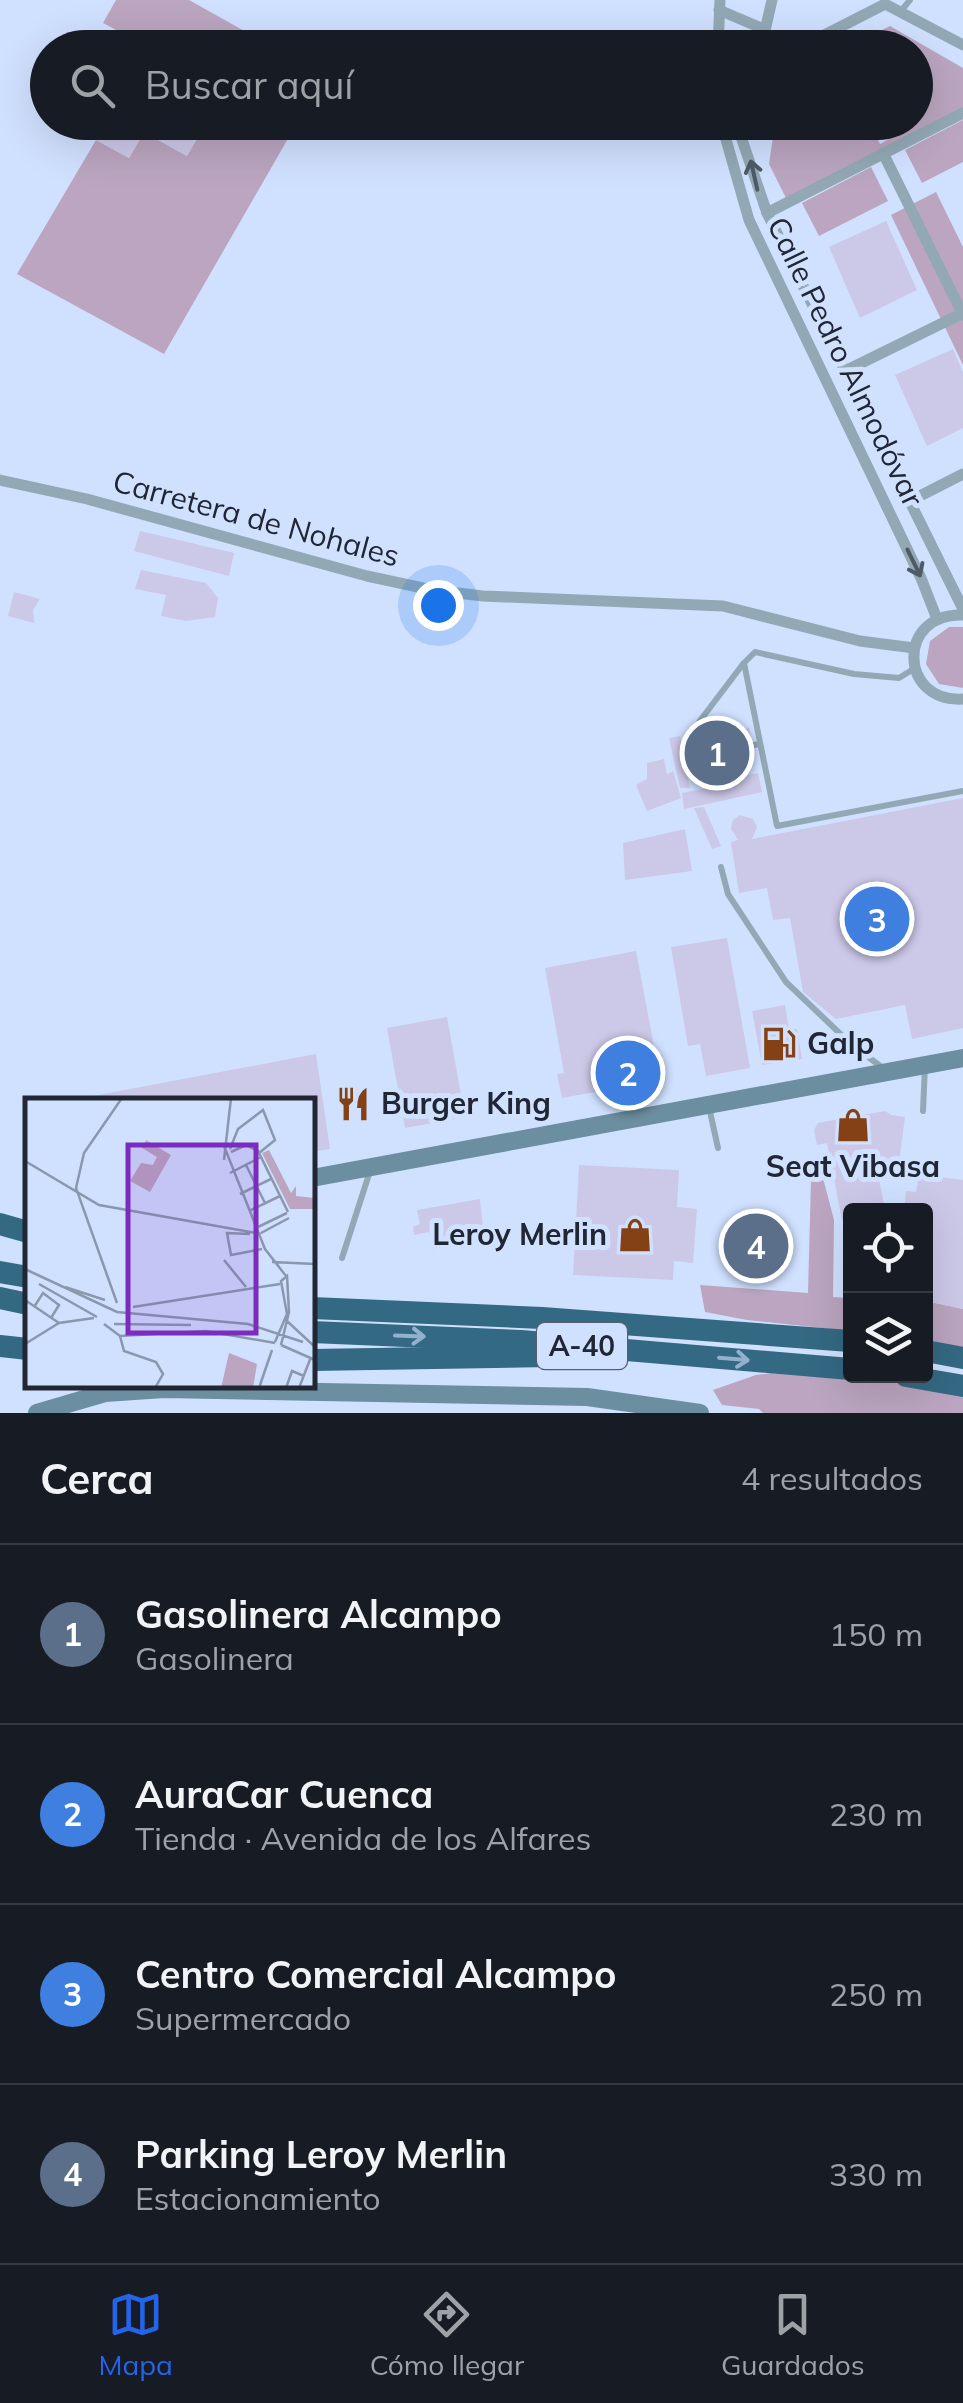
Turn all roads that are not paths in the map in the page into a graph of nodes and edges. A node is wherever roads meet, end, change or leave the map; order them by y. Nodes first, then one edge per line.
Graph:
1 (772, 0) edge
2 (910, 0) edge
3 (720, 5) edge
4 (900, 13) junction
5 (719, 30) edge
6 (758, 30) edge
7 (768, 30) edge
8 (834, 30) edge
9 (963, 45) edge
10 (963, 113) edge
11 (933, 128) edge
12 (725, 140) edge
13 (742, 140) edge
14 (910, 140) edge
15 (883, 154) junction
16 (766, 213) junction
17 (963, 314) edge
18 (843, 372) junction
19 (963, 474) edge
20 (0, 480) edge
21 (910, 501) junction
22 (963, 612) edge
23 (937, 619) junction
24 (914, 648) junction
25 (744, 663) junction
26 (915, 668) junction
27 (956, 699) edge
28 (963, 708) edge
29 (759, 744) junction
30 (963, 791) edge
31 (721, 867) dead end
32 (963, 1058) edge
33 (925, 1064) junction
34 (888, 1071) junction
35 (708, 1106) junction
36 (922, 1110) dead end
37 (718, 1148) dead end
38 (372, 1167) junction
39 (315, 1177) edge
40 (0, 1214) edge
41 (25, 1218) edge
42 (0, 1224) edge
43 (25, 1231) edge
44 (342, 1258) dead end
45 (315, 1297) edge
46 (315, 1308) edge
47 (542, 1318) junction
48 (315, 1332) edge
49 (843, 1340) edge
50 (0, 1346) edge
51 (25, 1349) edge
52 (933, 1352) edge
53 (697, 1356) junction
54 (963, 1358) edge
55 (315, 1360) edge
56 (843, 1368) edge
57 (933, 1381) edge
58 (963, 1386) edge
59 (38, 1413) edge
60 (700, 1413) edge

1 - 7 street
2 - 4 lane
3 - 5 street
3 - 6 street
4 - 8 street
4 - 9 street
10 - 11 street
12 -> 23 street, Calle Pedro Almodóvar
16 -> 13 street, Calle Pedro Almodóvar
14 - 15 street
15 - 16 street
15 - 17 street
16 - 18 street, Calle Pedro Almodóvar
17 - 18 street
18 - 21 street, Calle Pedro Almodóvar
19 - 21 street
20 - 24 street, Carretera de Nohales
21 - 22 street, Calle Pedro Almodóvar
22 - 23 street
23 - 24 street
24 - 26 street
25 - 26 lane
25 - 29 lane
25 - 29 lane
26 - 27 street
27 - 28 street
29 - 30 lane
31 - 34 lane
32 - 33 street
33 - 34 street
33 - 36 lane
34 - 35 street
35 - 37 lane
35 - 38 street
38 - 39 street
38 - 44 lane
40 - 41 street
42 - 43 highway
45 - 47 highway
46 - 47 highway, A-40
47 - 49 highway, A-40
48 -> 53 highway, A-40
50 - 51 highway
52 - 54 highway
53 - 55 highway
53 -> 56 highway, A-40
57 - 58 highway
59 - 60 street

